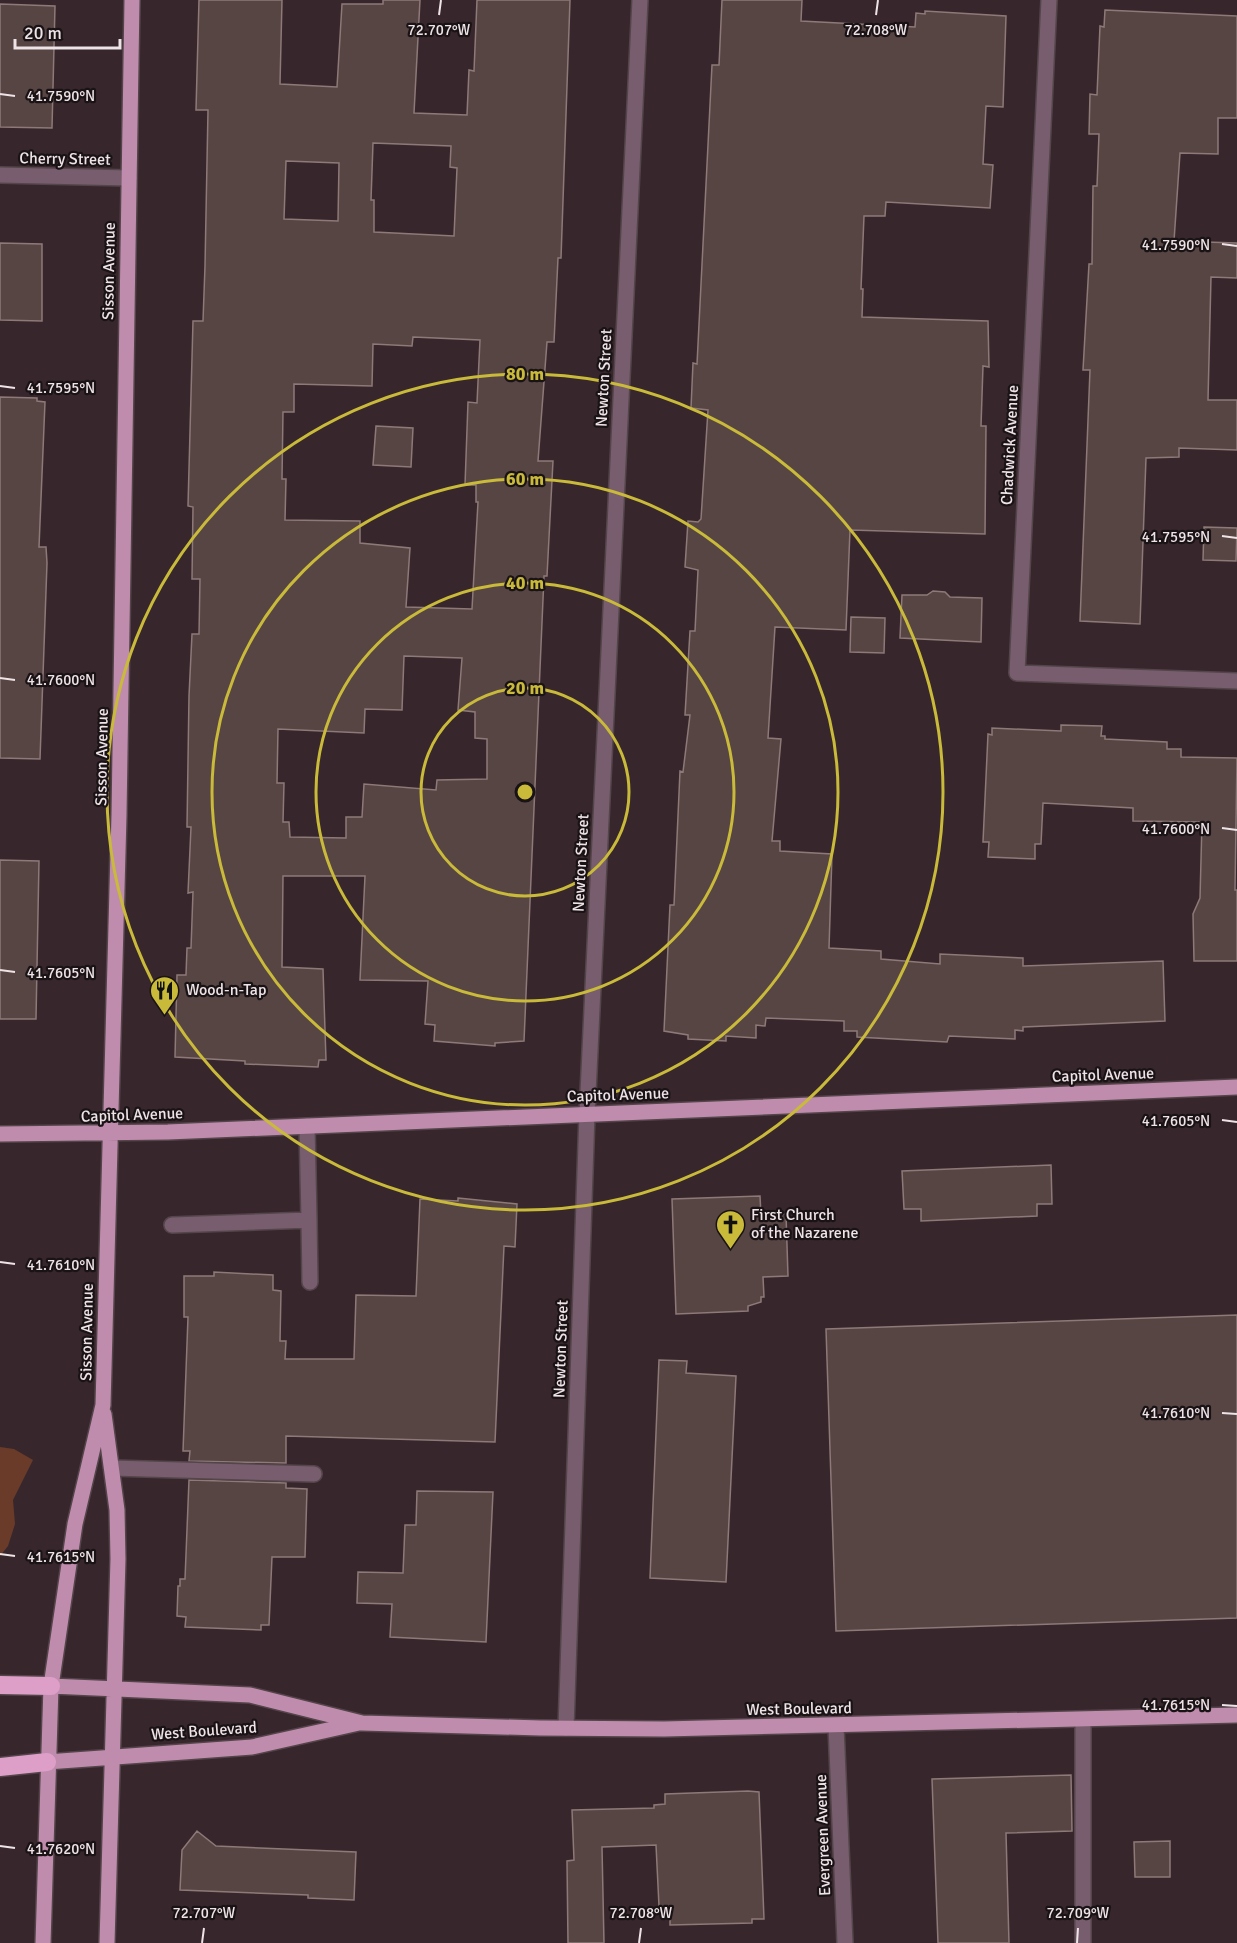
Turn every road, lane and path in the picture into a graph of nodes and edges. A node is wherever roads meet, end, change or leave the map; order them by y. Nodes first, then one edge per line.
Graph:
1 (132, 0) edge
2 (640, 0) edge
3 (1049, 0) edge
4 (0, 175) edge
5 (129, 178) junction
6 (1237, 681) edge
7 (1237, 1087) edge
8 (587, 1114) junction
9 (307, 1126) junction
10 (109, 1133) junction
11 (0, 1134) edge
12 (309, 1220) junction
13 (172, 1225) dead end
14 (310, 1282) dead end
15 (103, 1405) junction
16 (112, 1468) junction
17 (314, 1474) dead end
18 (0, 1684) edge
19 (51, 1686) junction
20 (114, 1688) junction
21 (1237, 1715) edge
22 (1083, 1720) junction
23 (362, 1723) junction
24 (836, 1726) junction
25 (566, 1728) junction
26 (112, 1756) junction
27 (47, 1762) junction
28 (0, 1767) edge
29 (43, 1943) edge
30 (107, 1943) edge
31 (845, 1943) edge
32 (1083, 1943) edge

1 - 5 main road, Sisson Avenue
2 - 8 street, Newton Street
3 - 6 street, Chadwick Avenue
4 - 5 street, Cherry Street
5 - 10 main road, Sisson Avenue
7 - 8 main road, Capitol Avenue
8 - 9 main road, Capitol Avenue
8 - 25 street, Newton Street
9 - 10 main road, Capitol Avenue
9 - 12 street
10 - 11 main road, Capitol Avenue
10 - 15 main road, Sisson Avenue
12 - 13 street
12 - 14 street
15 - 16 main road, Sisson Avenue
15 - 19 main road, Sisson Avenue
16 - 17 street
16 - 20 main road, Sisson Avenue
18 - 19 highway
19 - 20 main road, West Boulevard
19 - 27 main road, Sisson Avenue
20 - 23 main road, West Boulevard
20 - 26 main road, Sisson Avenue
21 - 22 main road, West Boulevard
22 - 24 main road, West Boulevard
22 - 32 street
23 - 25 main road, West Boulevard
23 - 26 main road, West Boulevard
24 - 25 main road, West Boulevard
24 - 31 street, Evergreen Avenue
26 - 27 main road, West Boulevard
26 - 30 main road, Sisson Avenue
27 - 28 highway
27 - 29 main road, Sisson Avenue

